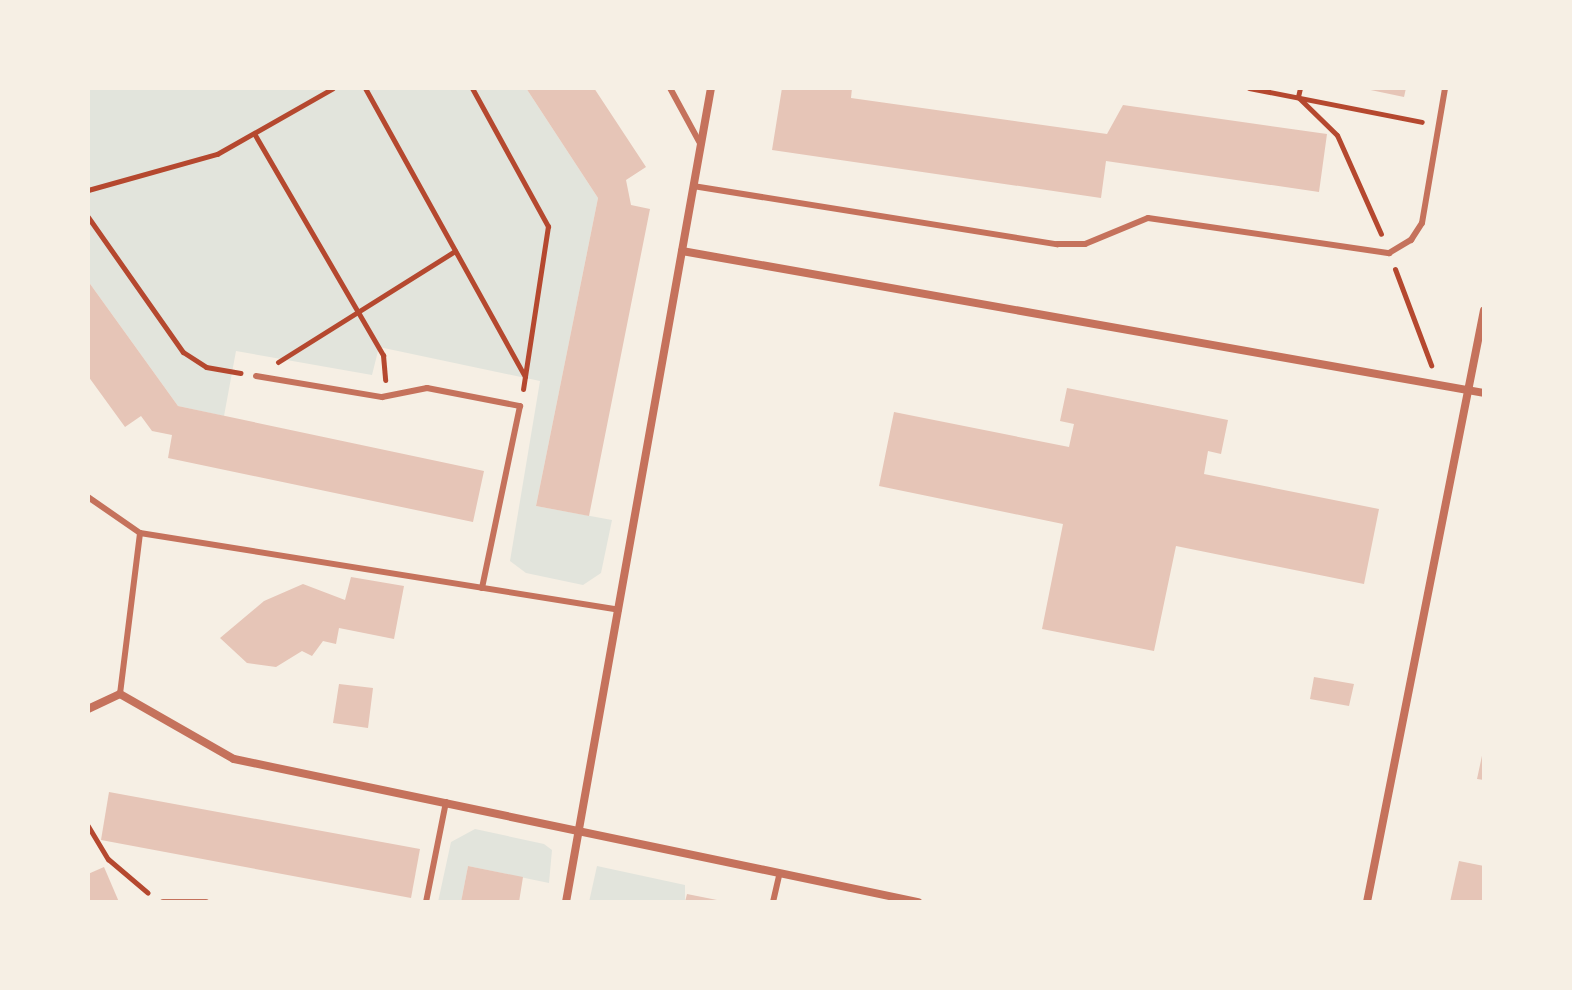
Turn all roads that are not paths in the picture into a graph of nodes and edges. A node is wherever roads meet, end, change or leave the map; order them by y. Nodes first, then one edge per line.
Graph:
1 (670, 88) edge
2 (711, 88) edge
3 (1445, 88) edge
4 (701, 145) junction
5 (693, 186) junction
6 (682, 251) junction
7 (1484, 310) edge
8 (256, 376) road end
9 (1471, 390) junction
10 (1484, 393) edge
11 (88, 497) edge
12 (140, 533) junction
13 (482, 588) junction
14 (619, 610) junction
15 (120, 694) junction
16 (88, 709) edge
17 (446, 802) junction
18 (581, 831) junction
19 (779, 876) junction
20 (161, 902) edge
21 (206, 902) edge
22 (426, 902) edge
23 (566, 902) edge
24 (773, 902) edge
25 (918, 902) edge
26 (1367, 902) edge

1 - 4 lane
2 - 4 street
3 - 5 lane
4 - 5 street
5 - 6 street
6 - 9 street
6 - 14 street
7 - 9 street
8 - 13 lane
9 - 10 street
9 - 26 street
11 - 12 lane
12 - 13 lane
12 - 15 lane
13 - 14 lane
14 - 18 street
15 - 16 street
15 - 17 street
17 - 18 street
17 - 22 lane
18 - 19 street
18 - 23 street
19 - 24 lane
19 - 25 street
20 - 21 lane

